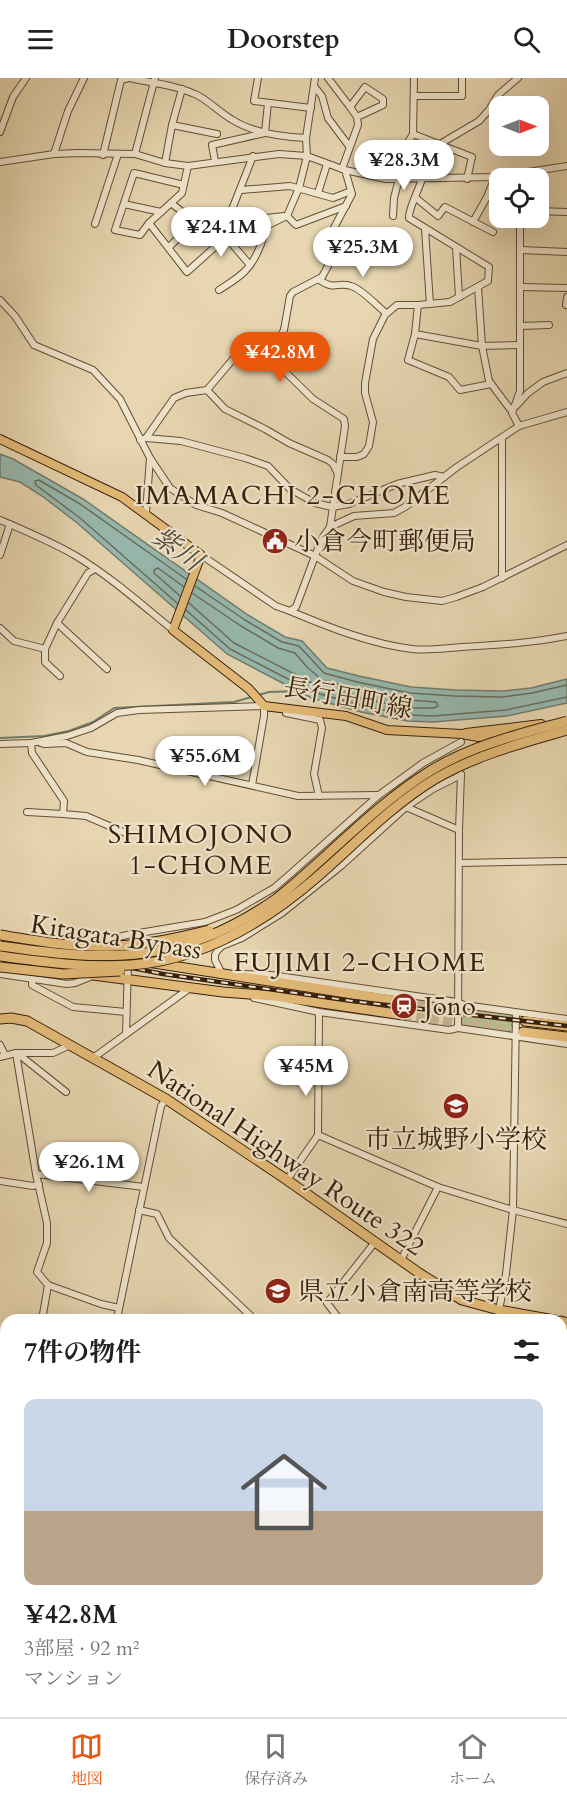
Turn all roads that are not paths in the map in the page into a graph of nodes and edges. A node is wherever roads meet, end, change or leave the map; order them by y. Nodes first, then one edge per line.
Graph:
1 (26, 78) edge
2 (84, 78) edge
3 (129, 78) edge
4 (258, 78) edge
5 (315, 78) edge
6 (328, 78) edge
7 (414, 78) edge
8 (462, 78) edge
9 (518, 78) edge
10 (155, 81) edge
11 (314, 87) junction
12 (182, 89) junction
13 (414, 96) junction
14 (268, 103) junction
15 (350, 107) junction
16 (311, 108) junction
17 (357, 117) junction
18 (172, 125) junction
19 (0, 132) edge
20 (265, 133) junction
21 (217, 134) dead end
22 (413, 134) junction
23 (306, 138) junction
24 (440, 144) junction
25 (349, 146) junction
26 (54, 154) junction
27 (118, 154) junction
28 (135, 154) junction
29 (103, 155) junction
30 (253, 156) junction
31 (307, 156) junction
32 (215, 161) junction
33 (0, 162) edge
34 (165, 163) junction
35 (327, 164) junction
36 (188, 166) junction
37 (567, 166) edge
38 (549, 168) edge
39 (344, 170) junction
40 (489, 177) edge
41 (386, 179) junction
42 (399, 179) junction
43 (422, 179) junction
44 (467, 179) junction
45 (184, 184) junction
46 (298, 188) junction
47 (241, 190) junction
48 (351, 191) junction
49 (318, 193) junction
50 (489, 194) edge
51 (416, 198) junction
52 (171, 203) junction
53 (124, 204) junction
54 (346, 205) junction
55 (161, 212) junction
56 (549, 212) edge
57 (567, 212) edge
58 (287, 216) junction
59 (393, 216) dead end
60 (195, 222) junction
61 (227, 222) junction
62 (473, 222) junction
63 (149, 223) junction
64 (96, 224) dead end
65 (520, 228) edge
66 (425, 229) junction
67 (222, 230) junction
68 (493, 232) dead end
69 (226, 237) junction
70 (456, 246) junction
71 (169, 247) junction
72 (521, 250) junction
73 (567, 252) edge
74 (250, 266) junction
75 (318, 279) junction
76 (478, 287) junction
77 (520, 287) junction
78 (567, 288) edge
79 (219, 290) dead end
80 (459, 297) junction
81 (567, 297) edge
82 (0, 300) edge
83 (430, 304) junction
84 (418, 305) junction
85 (567, 305) edge
86 (386, 314) junction
87 (549, 325) dead end
88 (520, 326) junction
89 (415, 334) junction
90 (520, 345) junction
91 (482, 346) junction
92 (263, 350) junction
93 (567, 373) edge
94 (491, 384) junction
95 (207, 390) junction
96 (513, 408) junction
97 (567, 412) edge
98 (519, 426) junction
99 (0, 438) edge
100 (502, 438) junction
101 (143, 439) junction
102 (340, 457) junction
103 (150, 458) junction
104 (338, 474) junction
105 (444, 477) junction
106 (332, 507) junction
107 (146, 513) junction
108 (0, 520) edge
109 (10, 524) junction
110 (330, 528) junction
111 (567, 545) edge
112 (0, 555) edge
113 (315, 556) junction
114 (201, 557) junction
115 (95, 569) junction
116 (502, 578) junction
117 (290, 611) junction
118 (57, 623) junction
119 (174, 627) junction
120 (0, 628) edge
121 (567, 636) edge
122 (45, 649) junction
123 (107, 669) dead end
124 (60, 676) dead end
125 (264, 705) junction
126 (287, 708) junction
127 (567, 720) edge
128 (567, 729) edge
129 (461, 738) junction
130 (34, 742) junction
131 (0, 744) edge
132 (461, 775) junction
133 (252, 785) junction
134 (379, 795) junction
135 (319, 796) junction
136 (406, 807) junction
137 (27, 812) dead end
138 (63, 814) junction
139 (459, 830) junction
140 (128, 834) dead end
141 (567, 861) edge
142 (459, 862) junction
143 (310, 870) junction
144 (0, 935) edge
145 (127, 935) junction
146 (0, 940) edge
147 (220, 942) junction
148 (0, 946) edge
149 (68, 950) junction
150 (0, 956) edge
151 (128, 959) junction
152 (0, 961) edge
153 (0, 967) edge
154 (0, 974) edge
155 (222, 974) junction
156 (95, 975) junction
157 (32, 979) junction
158 (128, 979) junction
159 (190, 988) junction
160 (223, 992) junction
161 (404, 1002) tunnel mouth
162 (457, 1002) junction
163 (126, 1012) junction
164 (319, 1012) junction
165 (516, 1013) junction
166 (403, 1015) tunnel mouth
167 (0, 1019) edge
168 (567, 1019) edge
169 (525, 1021) tunnel mouth
170 (567, 1026) edge
171 (458, 1028) junction
172 (126, 1034) junction
173 (519, 1034) junction
174 (567, 1037) edge
175 (567, 1044) edge
176 (0, 1045) edge
177 (70, 1045) junction
178 (16, 1053) junction
179 (2, 1056) edge
180 (93, 1058) junction
181 (66, 1092) dead end
182 (166, 1099) junction
183 (318, 1135) junction
184 (36, 1174) junction
185 (287, 1180) junction
186 (0, 1181) edge
187 (39, 1184) junction
188 (144, 1187) junction
189 (438, 1187) junction
190 (139, 1210) junction
191 (513, 1210) junction
192 (567, 1224) edge
193 (375, 1242) junction
194 (400, 1260) junction
195 (48, 1285) junction
196 (119, 1308) junction
197 (499, 1310) junction
198 (43, 1314) edge
199 (117, 1314) edge
200 (249, 1314) edge
201 (335, 1314) edge
202 (521, 1314) edge

1 - 19 street
2 - 26 street
3 - 10 street
3 - 29 street
4 - 14 street
5 - 11 street
6 - 15 street
7 - 13 street
8 - 13 street
9 - 24 street
10 - 12 street
10 - 28 street
11 - 16 street
11 - 25 street
12 - 18 street
12 - 20 street
13 - 22 street
14 - 16 street
14 - 20 street
15 - 17 street
15 - 17 street
16 - 23 street
17 - 25 street
18 - 21 street
18 - 34 street
20 - 23 street
20 - 32 street
22 - 24 street
22 - 41 street
23 - 31 street
24 - 44 street
25 - 39 street
26 - 29 street
26 - 33 street
27 - 28 street
27 - 29 street
27 - 64 street
28 - 34 street
30 - 31 street
30 - 32 street
30 - 47 street
31 - 35 street
31 - 46 street
32 - 36 street
34 - 36 street
35 - 39 street
35 - 49 street
36 - 45 street
37 - 38 street
39 - 41 street
39 - 48 street
40 - 44 street
41 - 42 street
42 - 43 street
42 - 59 street
43 - 44 street
43 - 51 street
45 - 52 street
45 - 53 street
46 - 47 street
46 - 49 street
46 - 58 street
47 - 61 street
48 - 49 street
48 - 54 street
50 - 62 street
51 - 62 street
51 - 66 street
52 - 55 street
52 - 60 street
53 - 55 street
53 - 63 street
54 - 58 street
54 - 75 street
55 - 63 street
56 - 57 street
58 - 61 street
58 - 74 street
60 - 67 street
60 - 71 street
61 - 67 street
62 - 68 street
63 - 71 street
65 - 72 street
66 - 70 street
66 - 83 street
67 - 69 street
69 - 71 street
69 - 74 street
70 - 76 street
70 - 80 street
72 - 73 street
72 - 77 street
74 - 79 street
75 - 86 street
75 - 92 street
76 - 80 street
76 - 91 street
77 - 78 street
77 - 88 street
80 - 83 street
81 - 85 street
82 - 101 street
83 - 84 street
84 - 86 street
84 - 89 street
86 - 102 street
87 - 88 street
88 - 90 street
89 - 91 street
89 - 94 street
90 - 91 street
90 - 96 street
91 - 94 street
92 - 95 street
92 - 102 street
93 - 96 street
94 - 96 street
95 - 101 street
95 - 104 street
96 - 98 street
97 - 98 street
98 - 100 street
99 - 107 main road
100 - 105 street
100 - 116 street
101 - 103 street
101 - 106 street
102 - 104 street
103 - 107 street
103 - 113 street
104 - 106 street
105 - 106 street
105 - 110 street
106 - 110 street
107 - 114 main road
108 - 109 street
109 - 112 street
109 - 115 street
110 - 113 street
111 - 116 street
113 - 116 street
113 - 117 street
114 - 117 street
114 - 119 main road
115 - 118 street
115 - 119 street
117 - 121 street
118 - 122 street
118 - 123 street
119 - 125 main road, 長行田町線
120 - 122 street
122 - 124 street
125 - 126 main road, 長行田町線
125 - 130 street
125 - 133 street
126 - 129 main road, 長行田町線
126 - 135 street
127 - 129 main road, 長行田町線
127 - 143 highway, bridge
128 - 129 main road, 長行田町線
128 - 147 highway, bridge
129 - 132 street
129 - 134 street
130 - 131 street
130 - 133 street
130 - 138 street
132 - 136 street
132 - 139 street
133 - 135 street
134 - 135 street
134 - 145 street
136 - 139 street
136 - 155 street
137 - 138 street
138 - 140 street
139 - 142 street
141 - 142 street
142 - 162 street
143 - 144 highway, bridge
143 - 148 highway, bridge
145 - 149 street
145 - 151 street
146 - 149 highway, Kitagata Bypass
147 - 150 highway, bridge
147 - 153 highway, bridge
149 - 151 highway, Kitagata Bypass
151 - 155 highway, Kitagata Bypass
151 - 158 street
152 - 156 highway, Kitagata Bypass
154 - 157 street
155 - 161 highway, Kitagata Bypass
155 - 162 street
156 - 157 street
156 - 158 highway, Kitagata Bypass
157 - 163 street
158 - 159 highway, Kitagata Bypass
158 - 163 street
159 - 160 highway, Kitagata Bypass
159 - 172 street
160 - 164 street
160 - 166 highway, Kitagata Bypass
162 - 165 street
162 - 171 street
163 - 172 street
164 - 171 street
164 - 183 street
165 - 168 street
165 - 173 street
167 - 177 highway, National Highway Route 322
169 - 170 highway
171 - 173 street
172 - 180 street
173 - 174 highway
173 - 175 street
173 - 191 street
176 - 179 street
177 - 178 street
177 - 180 highway, National Highway Route 322
178 - 179 street
178 - 181 street
178 - 184 street
180 - 182 highway, National Highway Route 322
182 - 185 highway, National Highway Route 322
182 - 188 street
183 - 185 street
183 - 189 street
184 - 187 street
184 - 188 street
185 - 193 highway, National Highway Route 322
186 - 187 street
187 - 195 street
188 - 190 street
189 - 191 street
189 - 194 street
190 - 196 street
190 - 200 street
191 - 192 street
191 - 197 street
193 - 194 highway, National Highway Route 322
193 - 201 street
194 - 197 highway, National Highway Route 322
195 - 196 street
195 - 198 street
196 - 199 street
197 - 202 highway, National Highway Route 322

